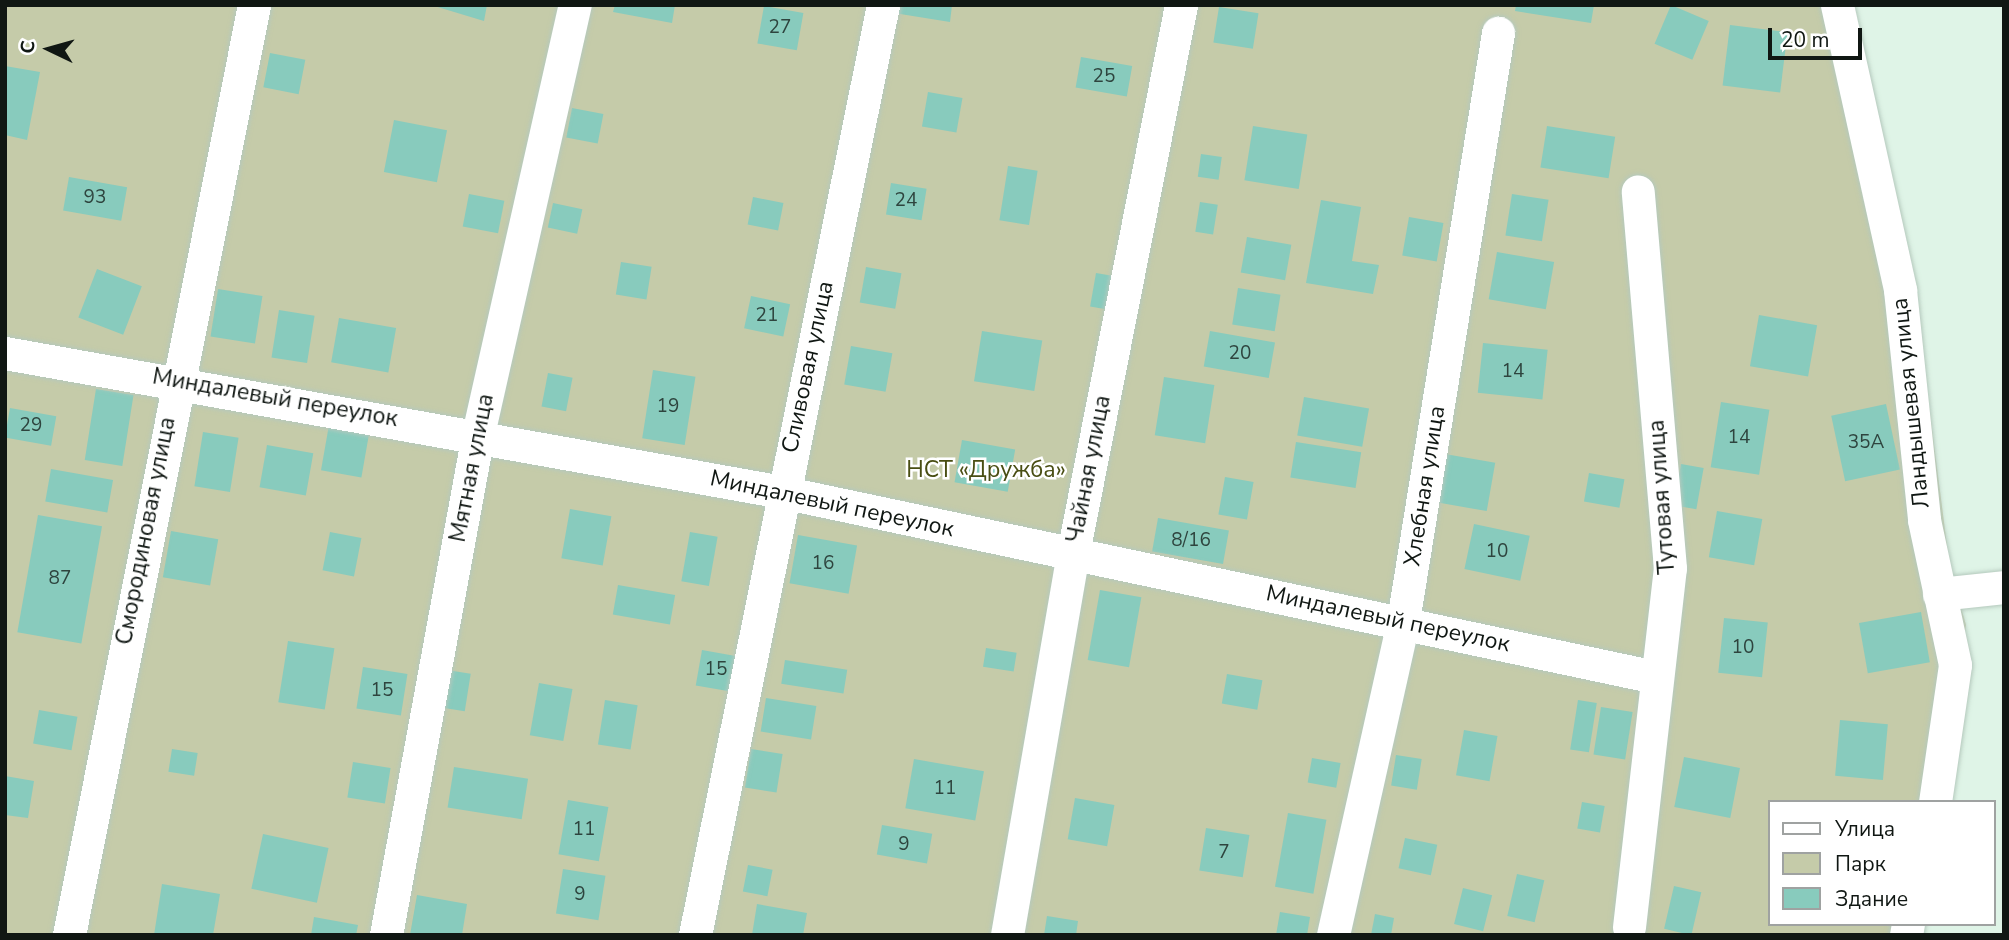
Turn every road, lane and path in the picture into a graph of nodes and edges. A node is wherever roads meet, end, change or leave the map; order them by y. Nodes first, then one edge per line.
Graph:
1 (254, 5) edge
2 (575, 5) edge
3 (883, 5) edge
4 (1181, 5) edge
5 (1837, 5) edge
6 (1498, 33) dead end
7 (1638, 191) dead end
8 (5, 353) edge
9 (176, 379) junction
10 (478, 434) junction
11 (782, 492) junction
12 (1073, 553) junction
13 (2004, 587) edge
14 (1939, 594) junction
15 (1403, 621) junction
16 (1655, 677) junction
17 (1935, 800) edge
18 (1629, 927) dead end
19 (69, 935) edge
20 (386, 935) edge
21 (695, 935) edge
22 (1007, 935) edge
23 (1333, 935) edge

1 - 9 street, Смородиновая улица
2 - 10 street, Мятная улица
3 - 11 street, Сливовая улица
4 - 12 street, Чайная улица
5 - 14 street, Ландышевая улица
6 - 15 street, Хлебная улица
7 - 16 street, Тутовая улица
8 - 9 street, Миндалевый переулок
9 - 10 street, Миндалевый переулок
9 - 19 street, Смородиновая улица
10 - 11 street, Миндалевый переулок
10 - 20 street, Мятная улица
11 - 12 street, Миндалевый переулок
11 - 21 street, Сливовая улица
12 - 15 street, Миндалевый переулок
12 - 22 street, Чайная улица
13 - 14 street
14 - 17 street, Ландышевая улица
15 - 16 street, Миндалевый переулок
15 - 23 street, Хлебная улица
16 - 18 street, Тутовая улица

